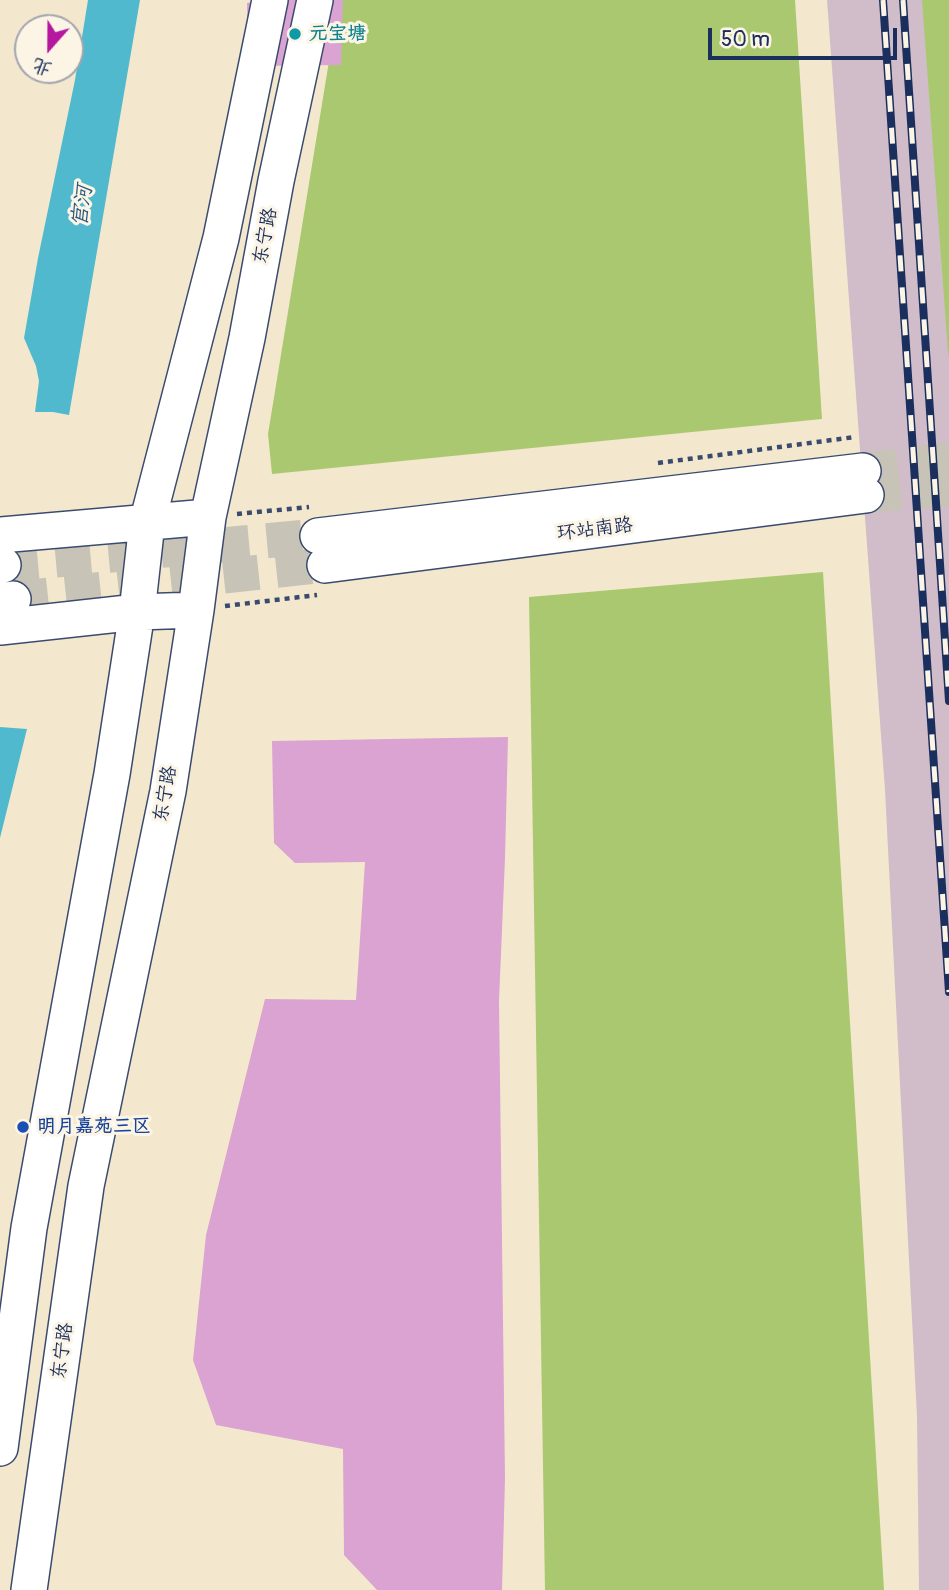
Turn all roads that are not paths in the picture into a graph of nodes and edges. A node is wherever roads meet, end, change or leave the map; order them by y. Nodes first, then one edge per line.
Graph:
1 (270, 0) edge
2 (315, 0) edge
3 (865, 483) tunnel mouth
4 (208, 517) junction
5 (147, 523) junction
6 (321, 551) tunnel mouth
7 (1, 555) edge
8 (4, 609) edge
9 (196, 610) junction
10 (137, 612) junction
11 (0, 1448) edge
12 (29, 1590) edge

1 - 5 main road
2 - 4 main road, 东宁路
3 - 6 main road, 环站南路
4 - 5 main road
4 - 9 main road, 东宁路
5 - 7 main road
5 - 10 main road
8 - 10 main road
9 - 10 main road
9 - 12 main road, 东宁路
10 - 11 main road

